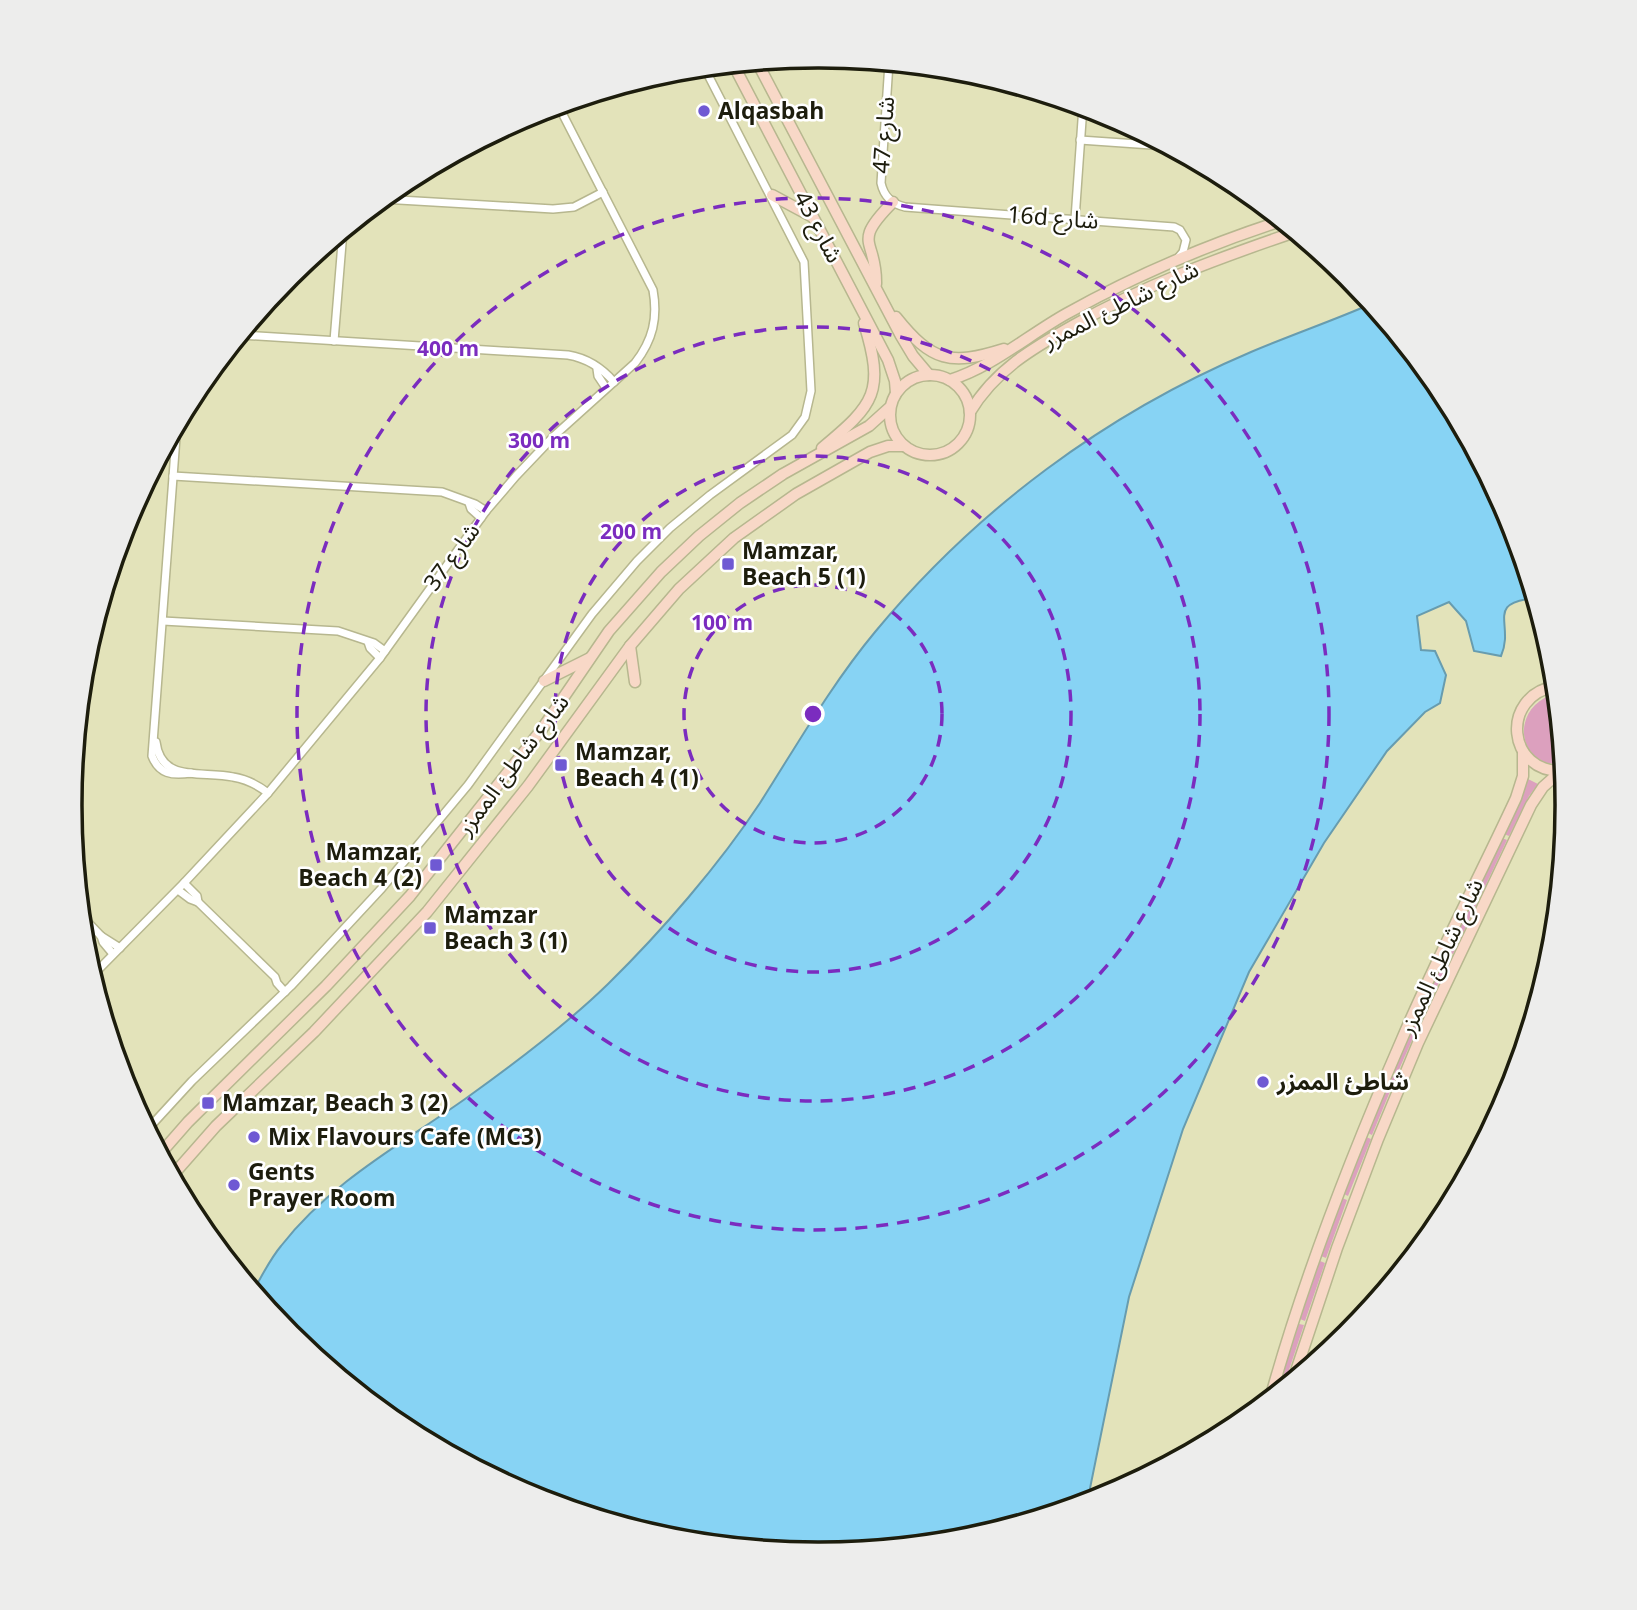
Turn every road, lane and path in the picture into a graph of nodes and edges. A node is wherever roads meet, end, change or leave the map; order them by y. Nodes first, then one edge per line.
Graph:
1 (762, 71) edge
2 (888, 72) edge
3 (738, 73) edge
4 (709, 77) edge
5 (563, 114) edge
6 (1082, 117) edge
7 (1080, 140) junction
8 (1145, 145) edge
9 (603, 191) junction
10 (772, 195) junction
11 (398, 200) edge
12 (893, 202) junction
13 (813, 217) junction
14 (1075, 219) junction
15 (1272, 224) edge
16 (1285, 235) edge
17 (342, 243) edge
18 (1177, 260) junction
19 (878, 293) junction
20 (858, 303) junction
21 (251, 336) edge
22 (334, 341) junction
23 (1015, 345) junction
24 (597, 369) junction
25 (929, 375) junction
26 (950, 380) junction
27 (614, 382) junction
28 (606, 388) junction
29 (896, 393) junction
30 (889, 408) junction
31 (970, 412) junction
32 (175, 446) edge
33 (904, 446) junction
34 (806, 461) junction
35 (173, 476) junction
36 (483, 515) junction
37 (163, 621) junction
38 (630, 646) junction
39 (382, 654) junction
40 (590, 658) junction
41 (544, 681) junction
42 (635, 682) dead end
43 (1546, 688) edge
44 (1523, 752) junction
45 (1554, 770) edge
46 (1554, 777) edge
47 (265, 797) junction
48 (184, 883) junction
49 (178, 890) junction
50 (198, 902) junction
51 (92, 926) edge
52 (102, 936) junction
53 (120, 948) junction
54 (113, 954) junction
55 (100, 967) edge
56 (288, 989) junction
57 (154, 1122) edge
58 (166, 1147) edge
59 (178, 1169) edge
60 (1299, 1363) edge
61 (1275, 1383) edge

1 - 19 main road, شارع 43
2 - 12 street, شارع 47
3 - 13 main road, شارع 43
4 - 10 street
5 - 9 street, شارع 37
6 - 7 street
7 - 8 street
7 - 14 street
9 - 11 street
9 - 27 street, شارع 37
10 - 13 main road
10 - 41 street
12 - 14 street, 16d شارع
12 - 19 main road
13 - 20 main road, شارع 43
14 - 18 street, 16d شارع
15 - 18 main road, شارع شاطئ الممزر
16 - 31 main road, شارع شاطئ الممزر
17 - 22 street
18 - 23 main road, شارع شاطئ الممزر
19 - 23 main road
19 - 25 main road, شارع 43
20 - 29 main road, شارع 43
20 - 34 main road
21 - 22 street
22 - 24 street
23 - 26 main road, شارع شاطئ الممزر
24 - 27 street
24 - 28 street
25 - 26 main road
25 - 29 main road
26 - 31 main road
27 - 28 street, شارع 37
28 - 36 street, شارع 37
29 - 30 main road
30 - 33 main road
30 - 34 main road, شارع شاطئ الممزر
31 - 33 main road
32 - 35 street
33 - 38 main road, شارع شاطئ الممزر
34 - 40 main road, شارع شاطئ الممزر
35 - 36 street
35 - 37 street
36 - 39 street, شارع 37
37 - 39 street
37 - 47 street
38 - 42 main road
38 - 59 main road, شارع شاطئ الممزر
39 - 47 street, شارع 37
40 - 41 main road
40 - 58 main road, شارع شاطئ الممزر
41 - 56 street
43 - 44 main road, شارع شاطئ الممزر
44 - 45 main road
44 - 61 main road, شارع شاطئ الممزر
46 - 60 main road, شارع شاطئ الممزر
47 - 48 street, شارع 37
48 - 49 street, شارع 37
48 - 50 street
49 - 50 street
49 - 53 street, شارع 37
50 - 56 street
51 - 52 street
52 - 53 street
52 - 54 street
53 - 54 street, شارع 37
54 - 55 street, شارع 37
56 - 57 street

